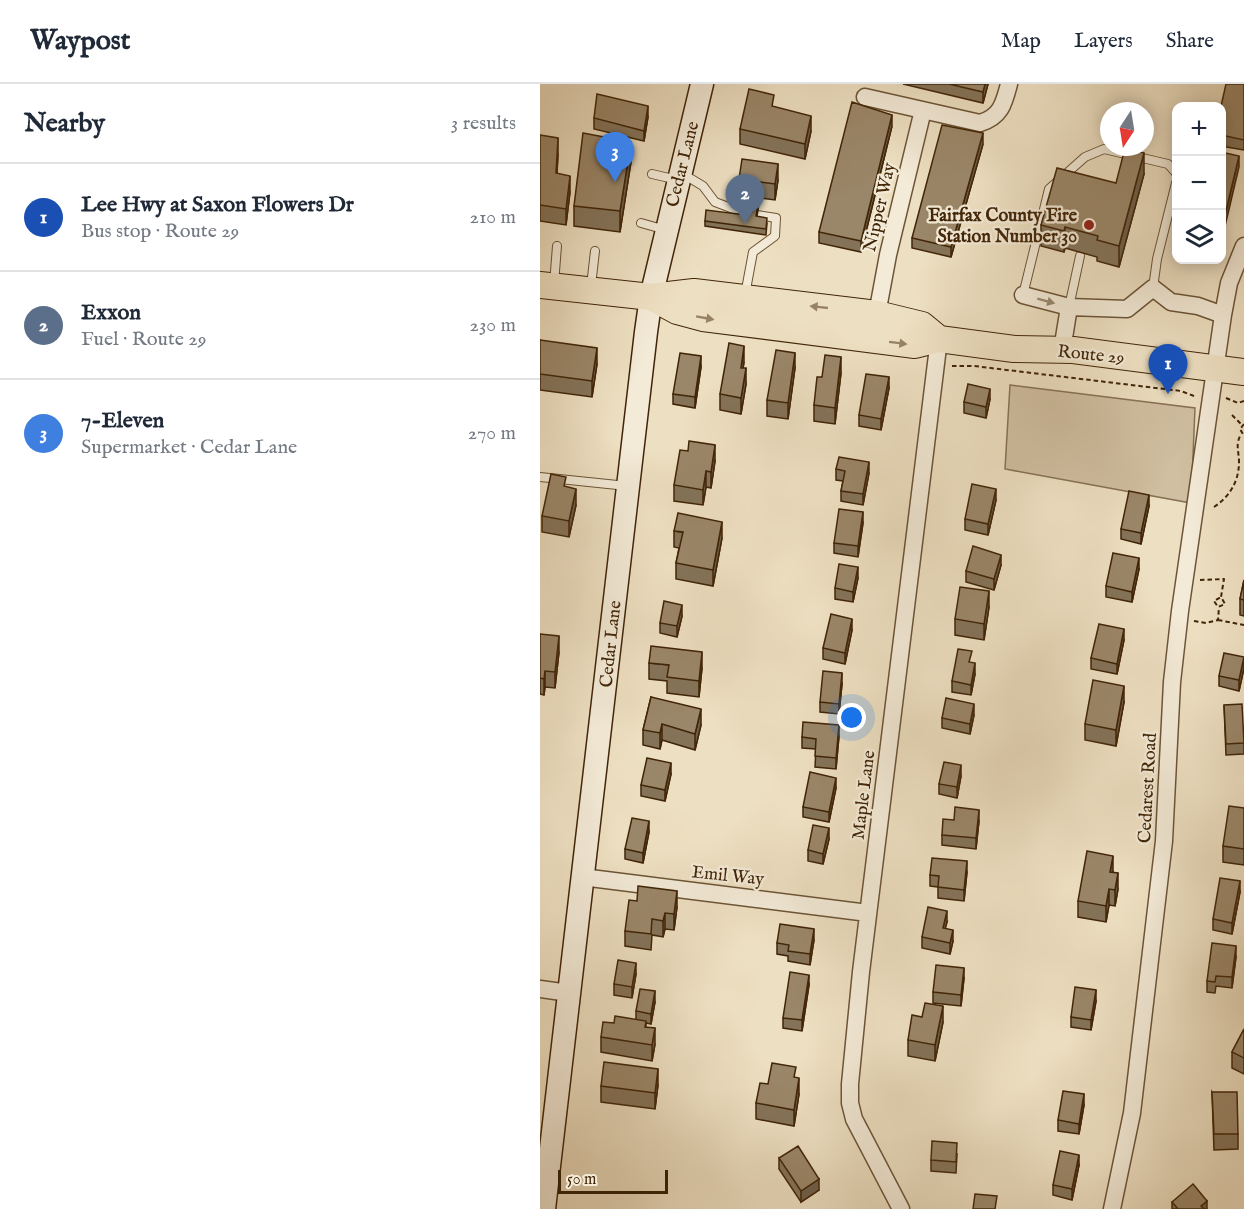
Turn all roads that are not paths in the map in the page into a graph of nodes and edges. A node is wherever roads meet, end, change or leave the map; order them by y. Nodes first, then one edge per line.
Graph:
1 (702, 84) edge
2 (1009, 84) edge
3 (865, 97) dead end
4 (922, 110) junction
5 (1172, 168) edge
6 (652, 174) dead end
7 (679, 176) junction
8 (1172, 199) edge
9 (747, 214) edge
10 (757, 215) edge
11 (641, 223) dead end
12 (667, 230) junction
13 (558, 246) dead end
14 (595, 251) dead end
15 (1243, 255) edge
16 (1080, 256) dead end
17 (547, 286) edge
18 (1153, 288) junction
19 (590, 291) junction
20 (1023, 295) joint
21 (651, 297) junction
22 (744, 298) junction
23 (1069, 307) junction
24 (877, 314) junction
25 (1223, 315) junction
26 (939, 339) junction
27 (1062, 350) junction
28 (1217, 369) junction
29 (1244, 372) edge
30 (540, 477) edge
31 (628, 486) junction
32 (582, 877) junction
33 (868, 913) junction
34 (540, 989) edge
35 (569, 993) junction
36 (544, 1209) edge
37 (901, 1209) edge
38 (1112, 1209) edge

1 - 7 main road, Cedar Lane
2 - 4 street
3 - 4 street
4 - 24 street, Nipper Way
5 - 20 lane
6 - 7 lane
7 - 9 lane
7 - 12 main road, Cedar Lane
8 - 18 lane
10 - 22 lane
11 - 12 lane
12 - 21 main road, Cedar Lane
13 - 17 lane
14 - 19 lane
15 - 25 street, Cedarest Road
16 - 23 lane
17 - 19 main road, Route 29
18 - 23 street
18 - 25 street
19 - 21 main road, Route 29
20 -> 23 street
21 - 22 main road, Route 29
21 -> 26 main road, Route 29
21 - 31 main road, Cedar Lane
24 -> 22 main road, Route 29
23 - 27 street
24 - 26 main road, Route 29
25 - 28 street, Cedarest Road
26 - 27 main road, Route 29
26 - 33 street, Maple Lane
27 - 28 main road, Route 29
28 - 29 main road, Route 29
28 - 38 street, Cedarest Road
30 - 31 lane
31 - 32 main road, Cedar Lane
32 - 33 street, Emil Way
32 - 35 main road, Cedar Lane
33 - 37 street, Maple Lane
34 - 35 street
35 - 36 main road, Cedar Lane

